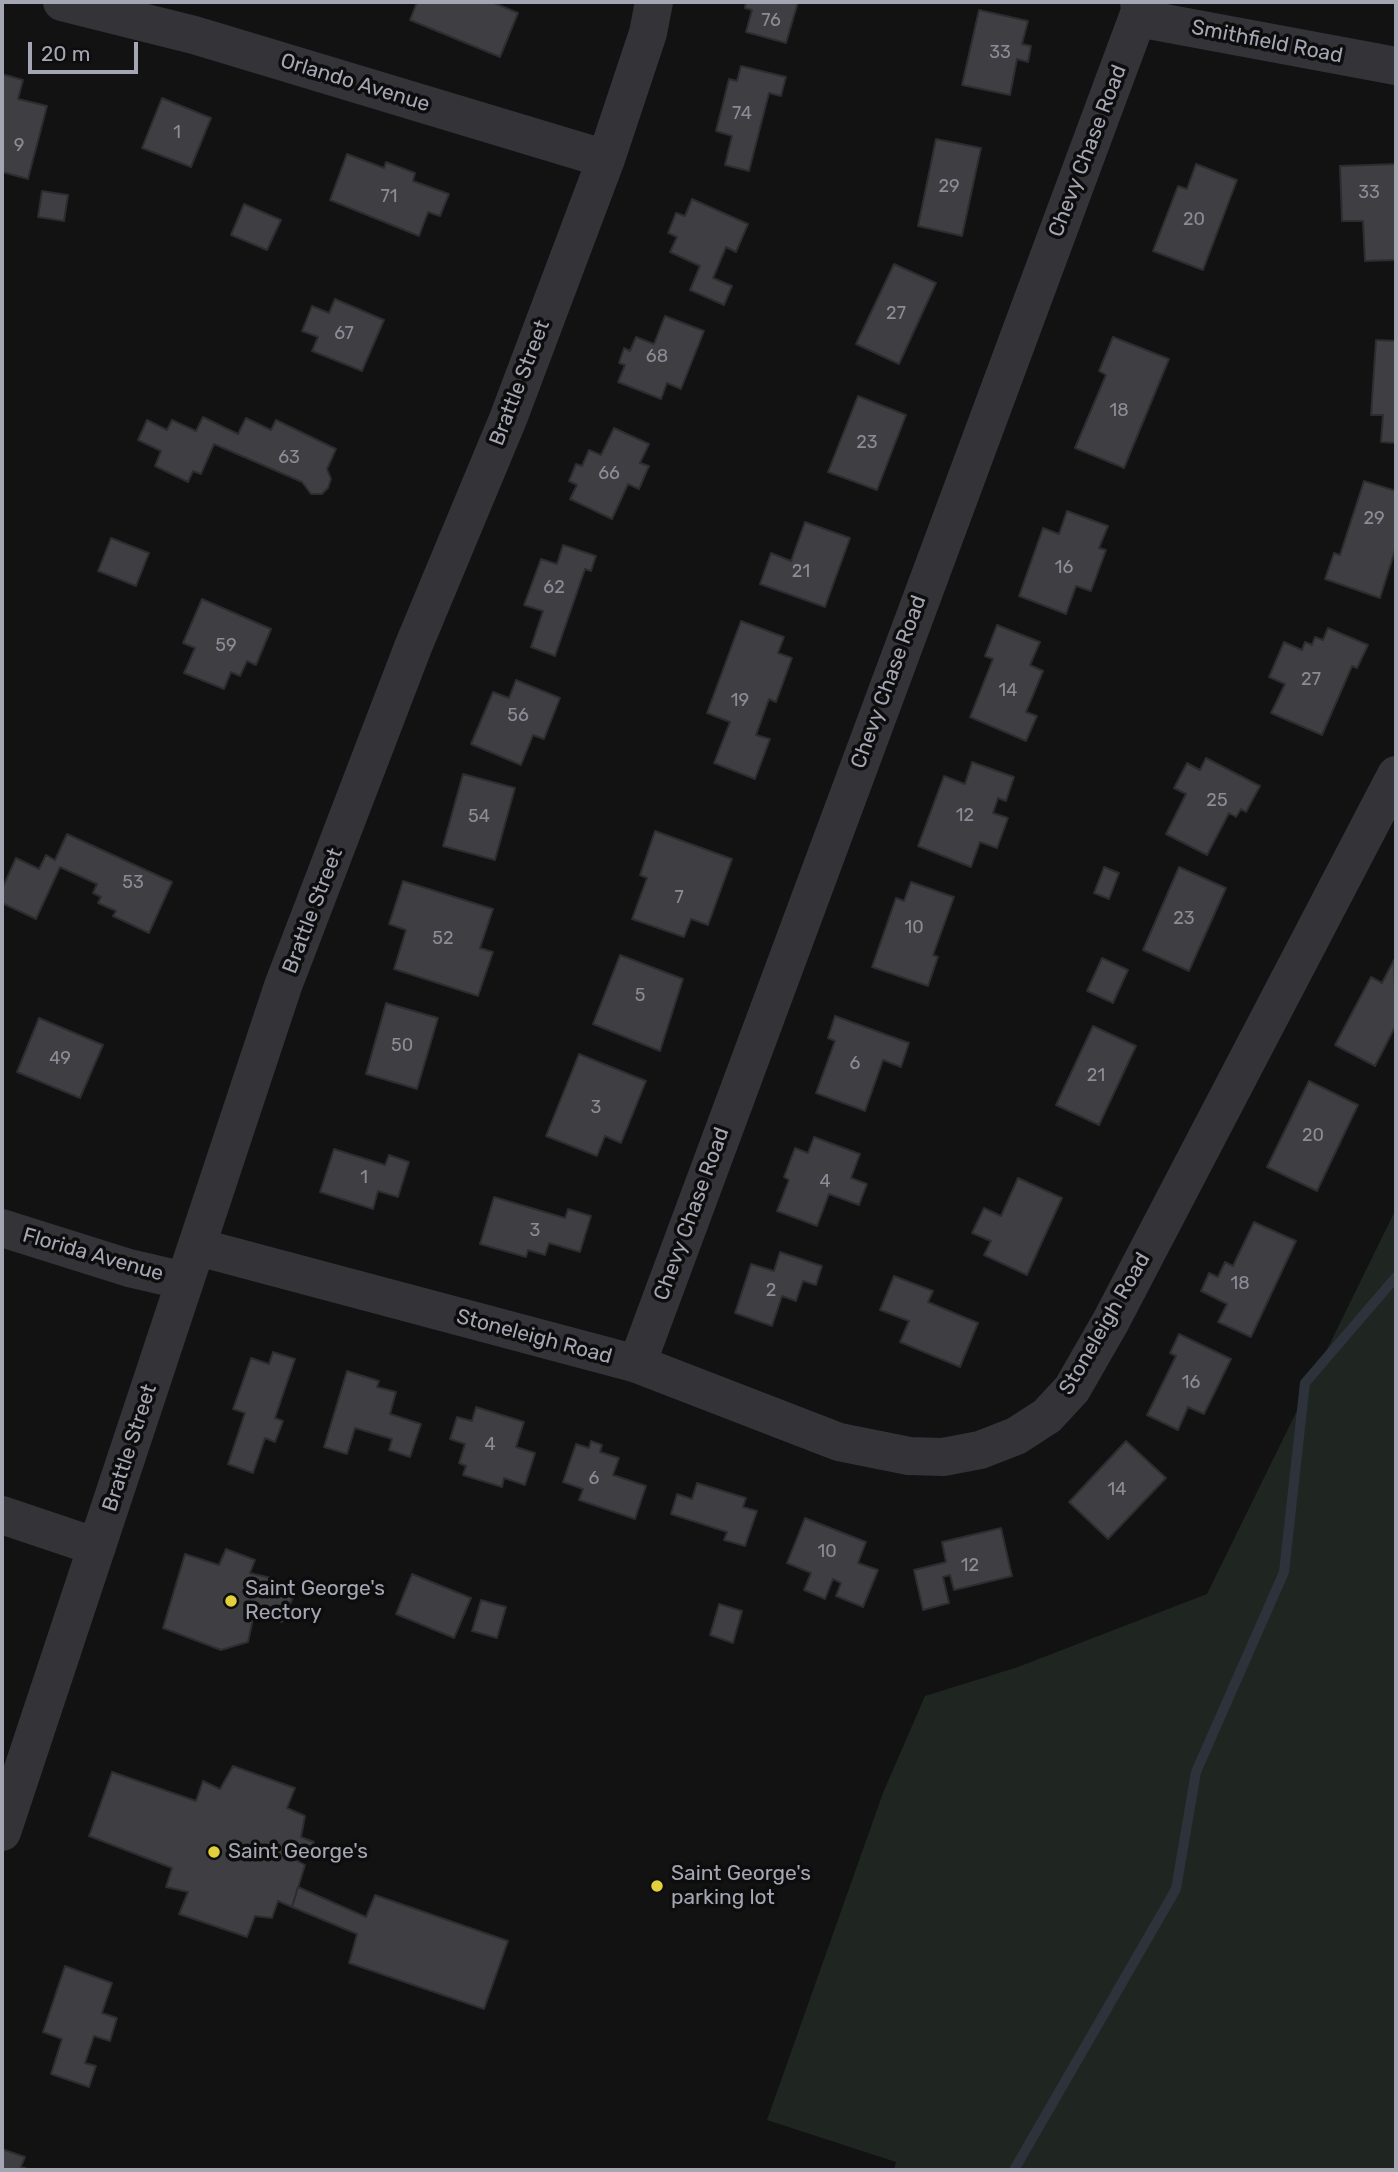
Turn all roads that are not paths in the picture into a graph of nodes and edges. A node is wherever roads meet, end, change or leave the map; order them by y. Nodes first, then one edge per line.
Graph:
1 (62, 2) edge
2 (654, 2) edge
3 (1138, 10) edge
4 (1396, 66) edge
5 (606, 159) junction
6 (1396, 775) edge
7 (2, 1228) edge
8 (192, 1264) junction
9 (637, 1363) junction
10 (2, 1515) edge
11 (97, 1547) junction
12 (2, 1832) edge

1 - 5 street, Orlando Avenue
2 - 5 street, Brattle Street
3 - 4 street, Smithfield Road
3 - 9 street, Chevy Chase Road
5 - 8 street, Brattle Street
6 - 9 street, Stoneleigh Road
7 - 8 street, Florida Avenue
8 - 9 street, Stoneleigh Road
8 - 11 street, Brattle Street
10 - 11 street
11 - 12 street, Brattle Street

